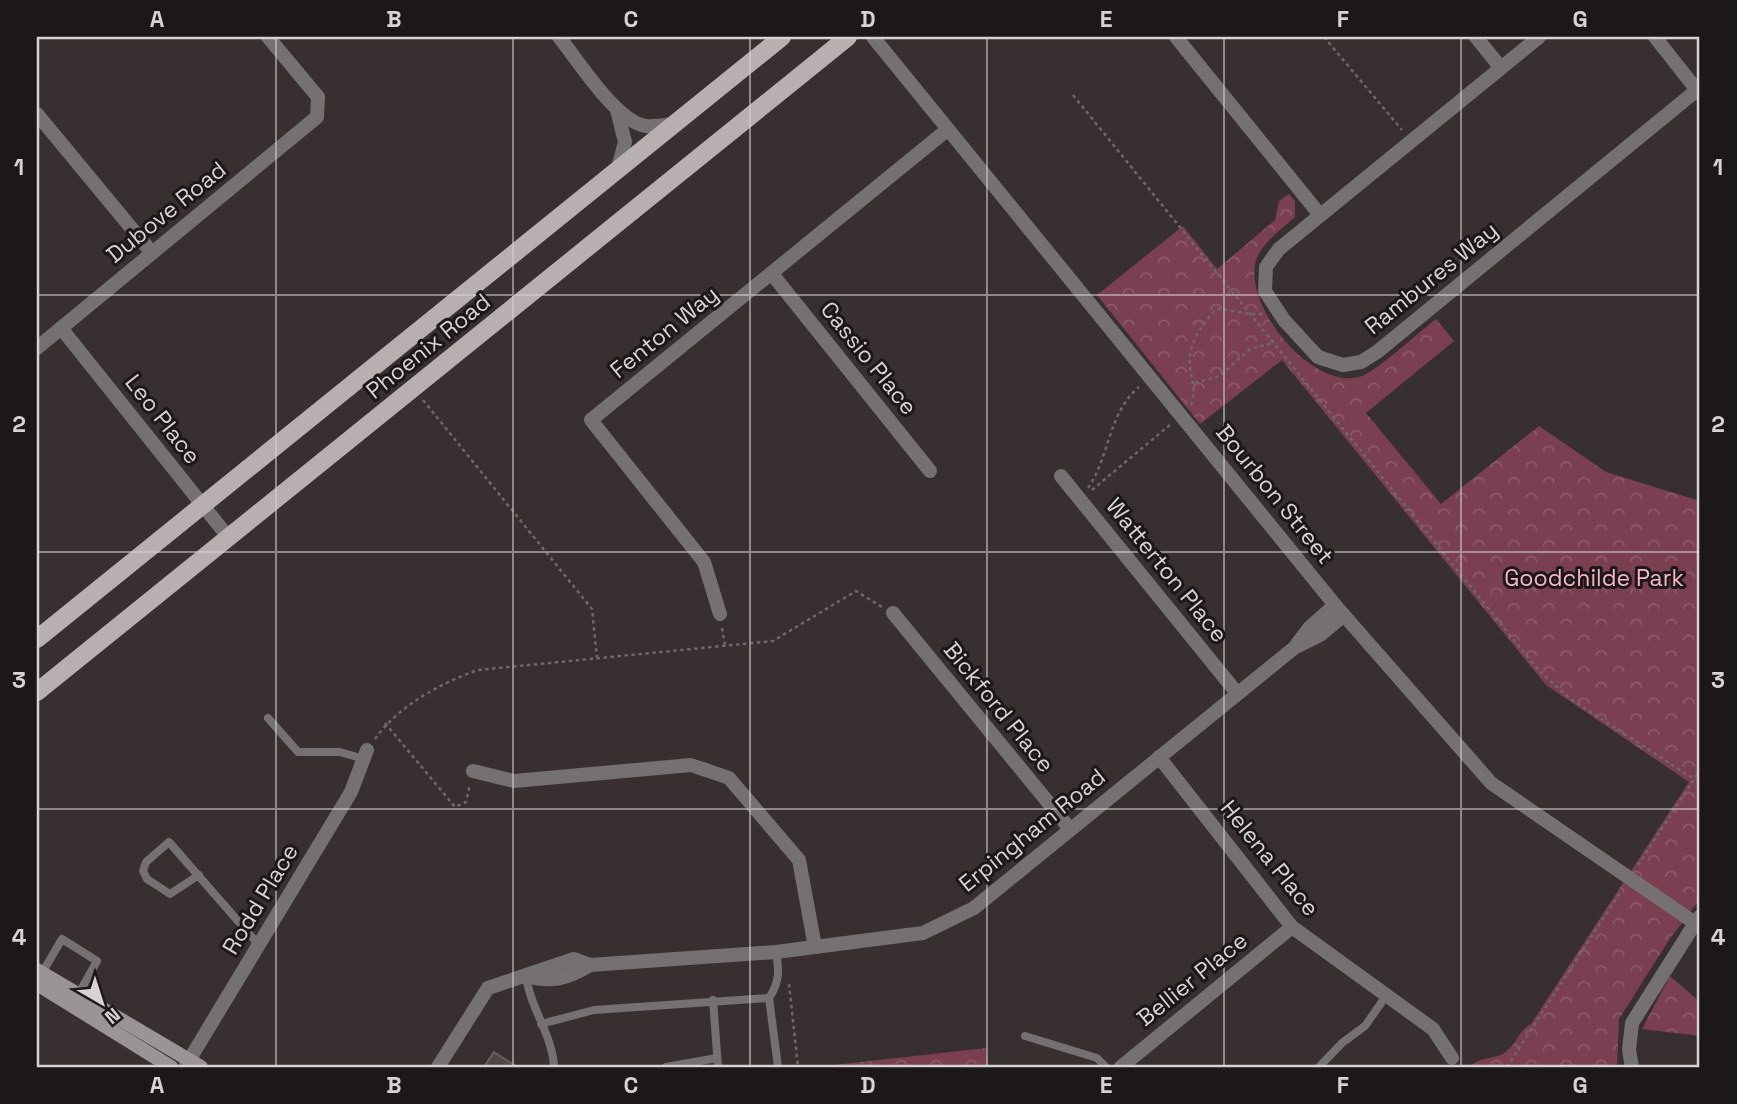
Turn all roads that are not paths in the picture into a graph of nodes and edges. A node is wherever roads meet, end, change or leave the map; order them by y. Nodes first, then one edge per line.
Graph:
1 (268, 37) edge
2 (559, 37) edge
3 (782, 37) edge
4 (848, 37) edge
5 (873, 37) edge
6 (1176, 37) edge
7 (1476, 37) edge
8 (1539, 37) edge
9 (1655, 37) edge
10 (1501, 68) junction
11 (1699, 92) edge
12 (616, 108) junction
13 (37, 114) edge
14 (674, 124) junction
15 (947, 130) junction
16 (618, 168) junction
17 (1320, 215) junction
18 (152, 253) junction
19 (772, 274) junction
20 (61, 328) junction
21 (37, 348) edge
22 (930, 471) dead end
23 (1061, 476) dead end
24 (202, 505) junction
25 (229, 538) junction
26 (1340, 610) junction
27 (893, 613) road end
28 (720, 614) road end
29 (37, 639) edge
30 (37, 692) edge
31 (1237, 693) junction
32 (268, 718) dead end
33 (365, 754) joint
34 (1159, 757) junction
35 (473, 771) road end
36 (1070, 829) junction
37 (199, 875) junction
38 (1698, 919) edge
39 (1292, 927) junction
40 (260, 945) junction
41 (815, 947) junction
42 (776, 952) junction
43 (38, 976) edge
44 (526, 976) junction
45 (78, 995) junction
46 (1386, 996) junction
47 (769, 998) junction
48 (713, 1000) junction
49 (541, 1024) junction
50 (1026, 1037) dead end
51 (1452, 1058) dead end
52 (717, 1063) edge
53 (192, 1065) edge
54 (171, 1067) edge
55 (438, 1067) edge
56 (554, 1067) edge
57 (666, 1067) edge
58 (778, 1067) edge
59 (1105, 1067) edge
60 (1121, 1067) edge
61 (1319, 1067) edge
62 (1632, 1067) edge

1 - 18 street, Dubove Road
2 - 12 street
3 - 14 main road, Phoenix Road
4 - 25 main road, Phoenix Road
5 - 15 street, Bourbon Street
6 - 17 street
7 - 10 street
8 - 10 street, Rambures Way
9 - 11 street
10 - 17 street, Rambures Way
11 - 17 street, Rambures Way
12 - 14 street
12 - 16 street
13 - 18 street
14 - 16 main road, Phoenix Road
15 - 19 street, Fenton Way
15 - 26 street, Bourbon Street
16 - 24 main road, Phoenix Road
18 - 20 street, Dubove Road
19 - 22 street, Cassio Place
19 - 28 street, Fenton Way
20 - 21 street, Dubove Road
20 - 24 street, Leo Place
23 - 31 street, Watterton Place
24 - 25 street, Leo Place
24 - 29 main road, Phoenix Road
25 - 30 main road, Phoenix Road
26 - 31 street, Erpingham Road
26 - 38 street, Bourbon Street
27 - 36 street, Bickford Place
31 - 34 street, Erpingham Road
32 - 33 lane
33 - 40 street, Rodd Place
34 - 36 street, Erpingham Road
34 - 39 street, Helena Place
35 - 41 street
36 - 41 street, Erpingham Road
37 - 37 lane
37 - 40 lane
38 - 62 street
39 - 46 street, Helena Place
39 - 60 street, Bellier Place
40 - 53 street, Rodd Place
41 - 42 street, Erpingham Road
42 - 44 street, Erpingham Road
42 - 47 lane
43 - 45 street
43 - 45 lane
43 - 54 street
44 - 49 lane
44 - 55 street, Erpingham Road
45 - 53 street
46 - 51 street, Helena Place
46 - 61 lane
47 - 48 lane
47 - 58 lane
48 - 49 lane
48 - 52 lane
49 - 56 lane
50 - 59 lane
52 - 57 lane

